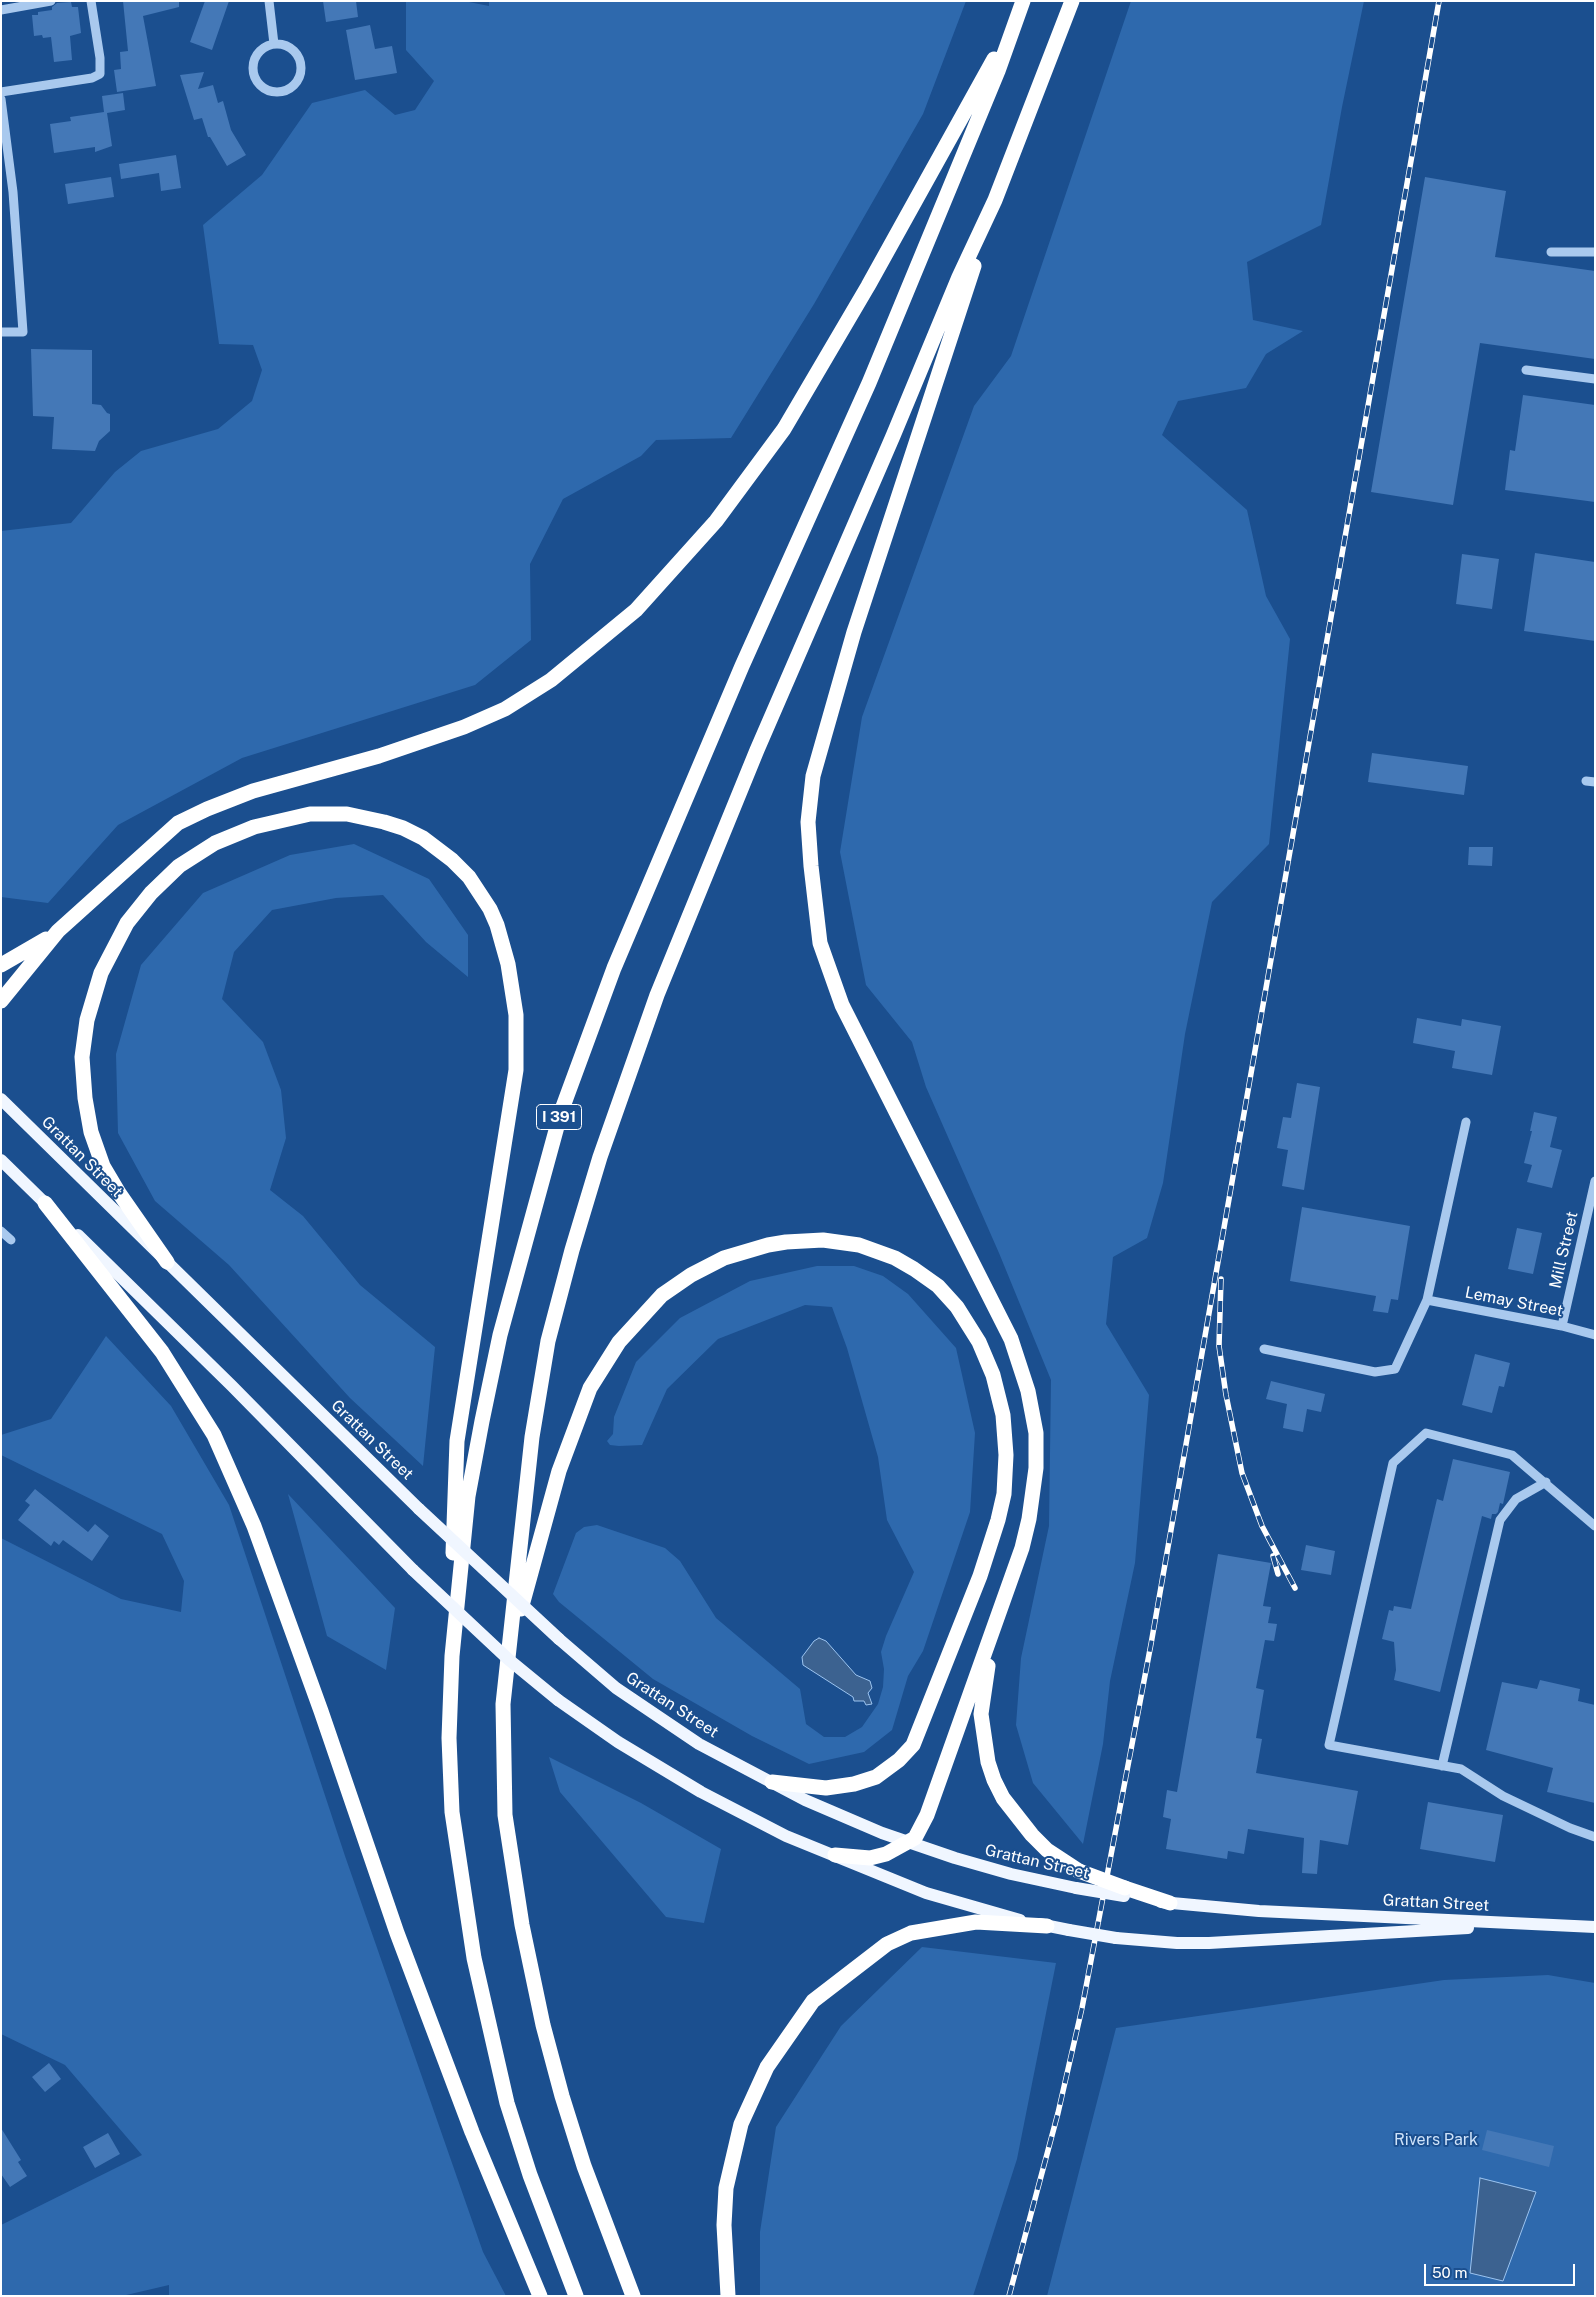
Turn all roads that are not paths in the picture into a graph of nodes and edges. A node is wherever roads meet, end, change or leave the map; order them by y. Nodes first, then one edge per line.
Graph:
1 (51, 1) edge
2 (91, 1) edge
3 (269, 1) edge
4 (1023, 1) edge
5 (1072, 1) edge
6 (1, 10) edge
7 (1016, 19) junction
8 (274, 44) junction
9 (1, 92) edge
10 (1, 99) edge
11 (995, 200) junction
12 (1551, 252) dead end
13 (1595, 252) edge
14 (1, 332) edge
15 (1526, 370) dead end
16 (1595, 380) edge
17 (58, 931) junction
18 (1, 965) edge
19 (1, 1001) edge
20 (1, 1099) edge
21 (1466, 1122) dead end
22 (1, 1160) edge
23 (1595, 1181) edge
24 (45, 1203) junction
25 (1, 1231) edge
26 (12, 1240) dead end
27 (167, 1262) junction
28 (1426, 1300) junction
29 (1562, 1326) junction
30 (1595, 1335) edge
31 (1264, 1349) dead end
32 (1546, 1482) junction
33 (1595, 1526) edge
34 (999, 1615) junction
35 (452, 1656) junction
36 (503, 1704) junction
37 (1442, 1766) junction
38 (772, 1782) junction
39 (1595, 1836) edge
40 (911, 1842) junction
41 (836, 1855) junction
42 (1125, 1892) junction
43 (1170, 1903) joint
44 (1533, 1924) junction
45 (1047, 1926) junction
46 (1595, 1927) edge
47 (540, 2296) edge
48 (576, 2296) edge
49 (633, 2296) edge
50 (728, 2296) edge

1 - 6 street
2 - 9 street
3 - 8 street
4 - 7 highway, I 391
5 - 11 highway
7 - 17 highway
7 - 35 highway, I 391
8 - 8 street
10 - 14 street
11 - 34 highway
11 - 36 highway
12 - 13 street
15 - 16 street
17 - 18 highway
17 - 19 highway
20 - 27 main road, Grattan Street
21 - 28 street
22 - 24 main road, Grattan Street
23 - 29 street, Mill Street
24 - 41 main road, Grattan Street, bridge
24 - 47 highway
25 - 26 street
27 - 35 highway
27 - 38 main road, Grattan Street, bridge
28 - 29 street, Lemay Street
28 - 31 street
29 - 30 street, Lemay Street
32 - 33 street
32 - 37 street
32 - 37 street
34 - 40 highway
34 - 42 highway, bridge
35 - 48 highway, I 391
36 - 38 highway
36 - 49 highway
37 - 39 street
38 - 40 main road, Grattan Street
40 - 41 highway
40 - 42 main road, Grattan Street, bridge
41 - 45 main road, Grattan Street
42 - 43 highway
43 - 44 main road, Grattan Street
44 - 45 main road, Grattan Street, bridge
44 - 46 main road, Grattan Street
45 - 50 highway

